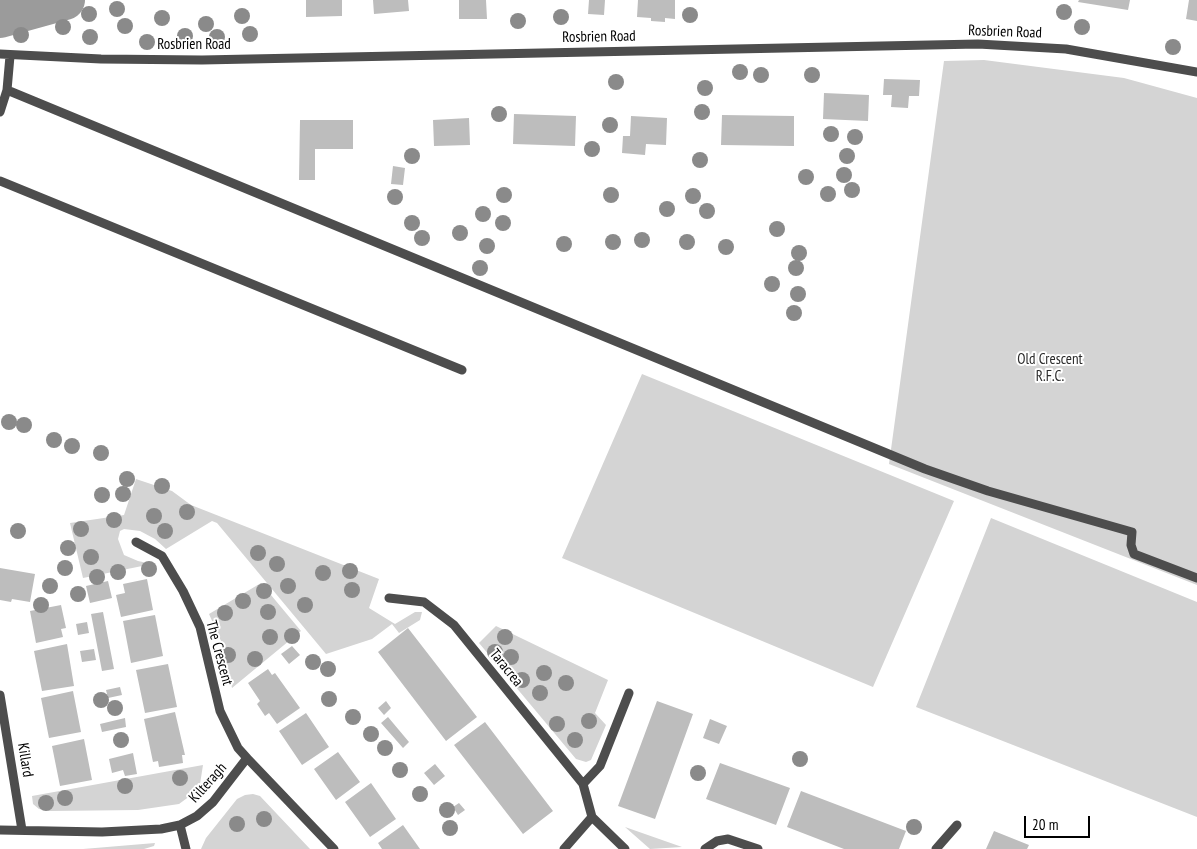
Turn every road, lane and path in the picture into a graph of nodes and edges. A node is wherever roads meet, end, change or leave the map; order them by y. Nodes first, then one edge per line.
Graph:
1 (0, 54) edge
2 (10, 56) junction
3 (1197, 72) edge
4 (7, 90) junction
5 (0, 112) edge
6 (0, 181) edge
7 (462, 370) dead end
8 (136, 542) dead end
9 (1197, 578) edge
10 (390, 598) dead end
11 (629, 693) dead end
12 (0, 695) edge
13 (247, 758) junction
14 (583, 784) junction
15 (592, 817) junction
16 (956, 825) dead end
17 (180, 826) junction
18 (0, 830) edge
19 (22, 830) junction
20 (186, 849) edge
21 (334, 849) edge
22 (564, 849) edge
23 (625, 849) edge
24 (705, 849) edge
25 (758, 849) edge
26 (936, 849) edge

1 - 2 street, Rosbrien Road
2 - 3 street, Rosbrien Road
2 - 4 street
4 - 5 street
4 - 9 street
6 - 7 street
8 - 13 street, The Crescent
10 - 14 street, Taracrea
11 - 14 street
12 - 19 street, Killard
13 - 17 street, Kilteragh
13 - 21 street, Kilteragh
14 - 15 street, Taracrea
15 - 22 street
15 - 23 street
16 - 26 street
17 - 19 street, Kilteragh
17 - 20 street
18 - 19 street, Kilteragh
24 - 25 street

